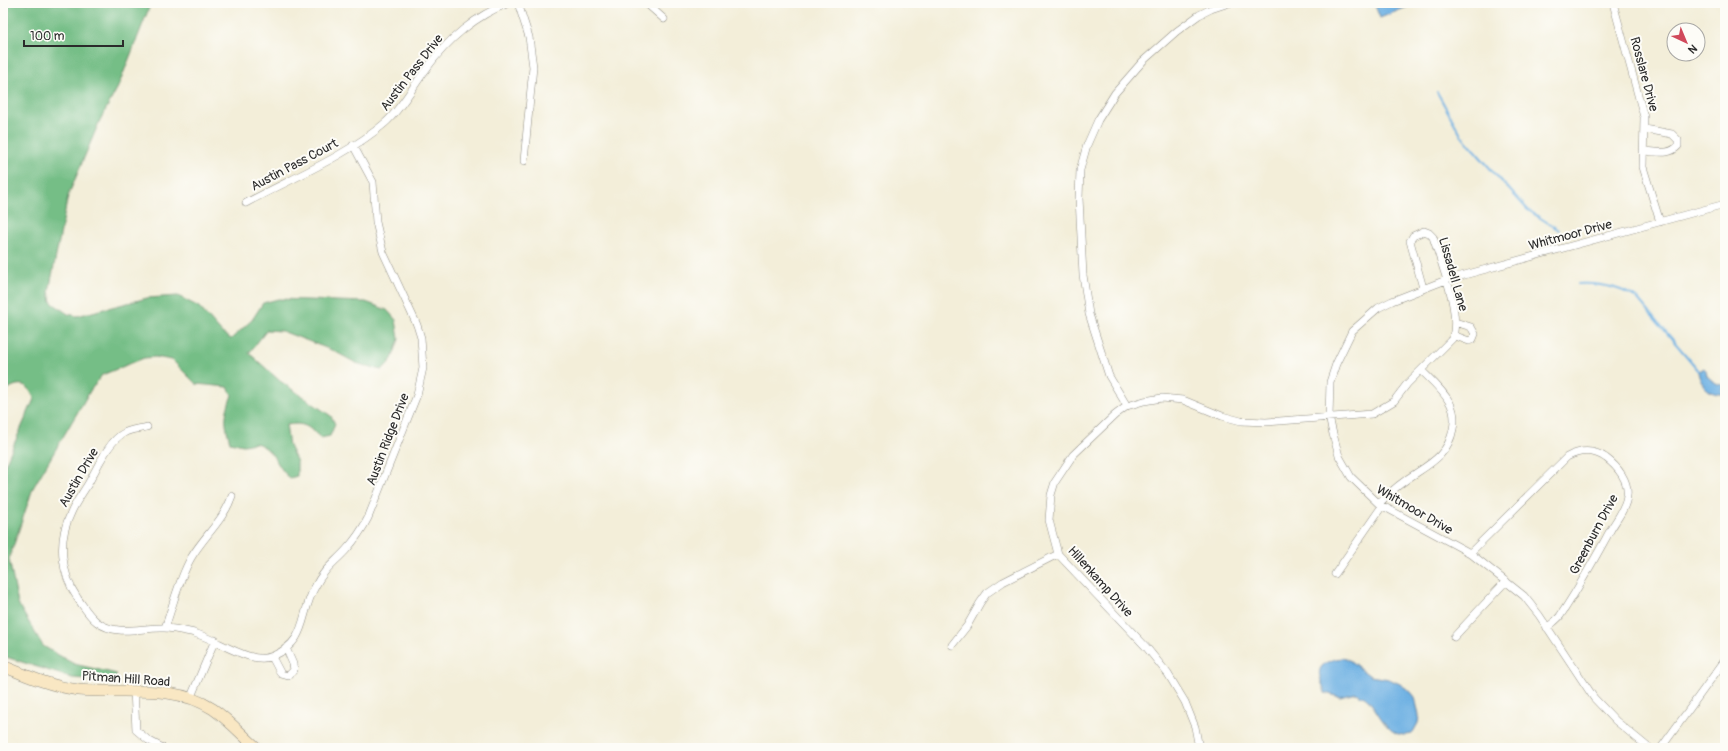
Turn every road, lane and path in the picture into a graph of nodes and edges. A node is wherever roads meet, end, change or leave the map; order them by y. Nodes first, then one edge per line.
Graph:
1 (509, 3) edge
2 (518, 3) edge
3 (646, 3) edge
4 (1229, 3) edge
5 (1613, 3) edge
6 (664, 19) dead end
7 (1644, 129) junction
8 (353, 146) junction
9 (1643, 151) junction
10 (524, 161) dead end
11 (246, 202) dead end
12 (1725, 204) edge
13 (1660, 222) junction
14 (1446, 280) junction
15 (1423, 288) junction
16 (1455, 322) junction
17 (1453, 335) junction
18 (1421, 370) junction
19 (1127, 406) junction
20 (1329, 417) junction
21 (147, 427) dead end
22 (232, 496) dead end
23 (1380, 505) junction
24 (1470, 553) junction
25 (1058, 554) junction
26 (1335, 574) dead end
27 (1506, 581) junction
28 (165, 628) junction
29 (1547, 628) junction
30 (1454, 637) dead end
31 (215, 640) junction
32 (952, 645) dead end
33 (286, 648) junction
34 (272, 656) junction
35 (1725, 660) edge
36 (3, 666) edge
37 (134, 690) junction
38 (190, 699) junction
39 (163, 748) edge
40 (257, 748) edge
41 (1199, 748) edge
42 (1649, 748) edge
43 (1661, 748) edge

1 - 8 street, Austin Pass Drive
2 - 10 street
3 - 6 street
4 - 19 street
5 - 7 street, Rosslare Drive
7 - 9 street, Rosslare Drive
7 - 9 street
8 - 11 street, Austin Pass Court
8 - 33 street, Austin Ridge Drive
9 - 13 street, Rosslare Drive
12 - 13 street, Whitmoor Drive
13 - 14 street, Whitmoor Drive
14 - 15 street, Whitmoor Drive
14 - 15 street, Lissadell Lane
14 - 16 street, Lissadell Lane
15 - 20 street, Whitmoor Drive
16 - 17 street, Lissadell Lane
16 - 17 street, Lissadell Lane
17 - 18 street
18 - 20 street, Hillenkamp Drive
18 - 23 street
19 - 20 street, Hillenkamp Drive
19 - 25 street, Hillenkamp Drive
20 - 23 street, Whitmoor Drive
21 - 28 street, Austin Drive
22 - 28 street
23 - 24 street, Whitmoor Drive
23 - 26 street
24 - 27 street, Whitmoor Drive
24 - 29 street, Greenburn Drive
25 - 32 street
25 - 41 street, Hillenkamp Drive
27 - 29 street, Whitmoor Drive
27 - 30 street
28 - 31 street, Austin Drive
29 - 42 street, Whitmoor Drive
31 - 34 street, Austin Ridge Drive
31 - 38 street
33 - 34 street, Austin Ridge Drive
33 - 34 street
35 - 43 street
36 - 37 street, Pitman Hill Road
37 - 38 street, Pitman Hill Road
37 - 39 street
38 - 40 street, Pitman Hill Road

